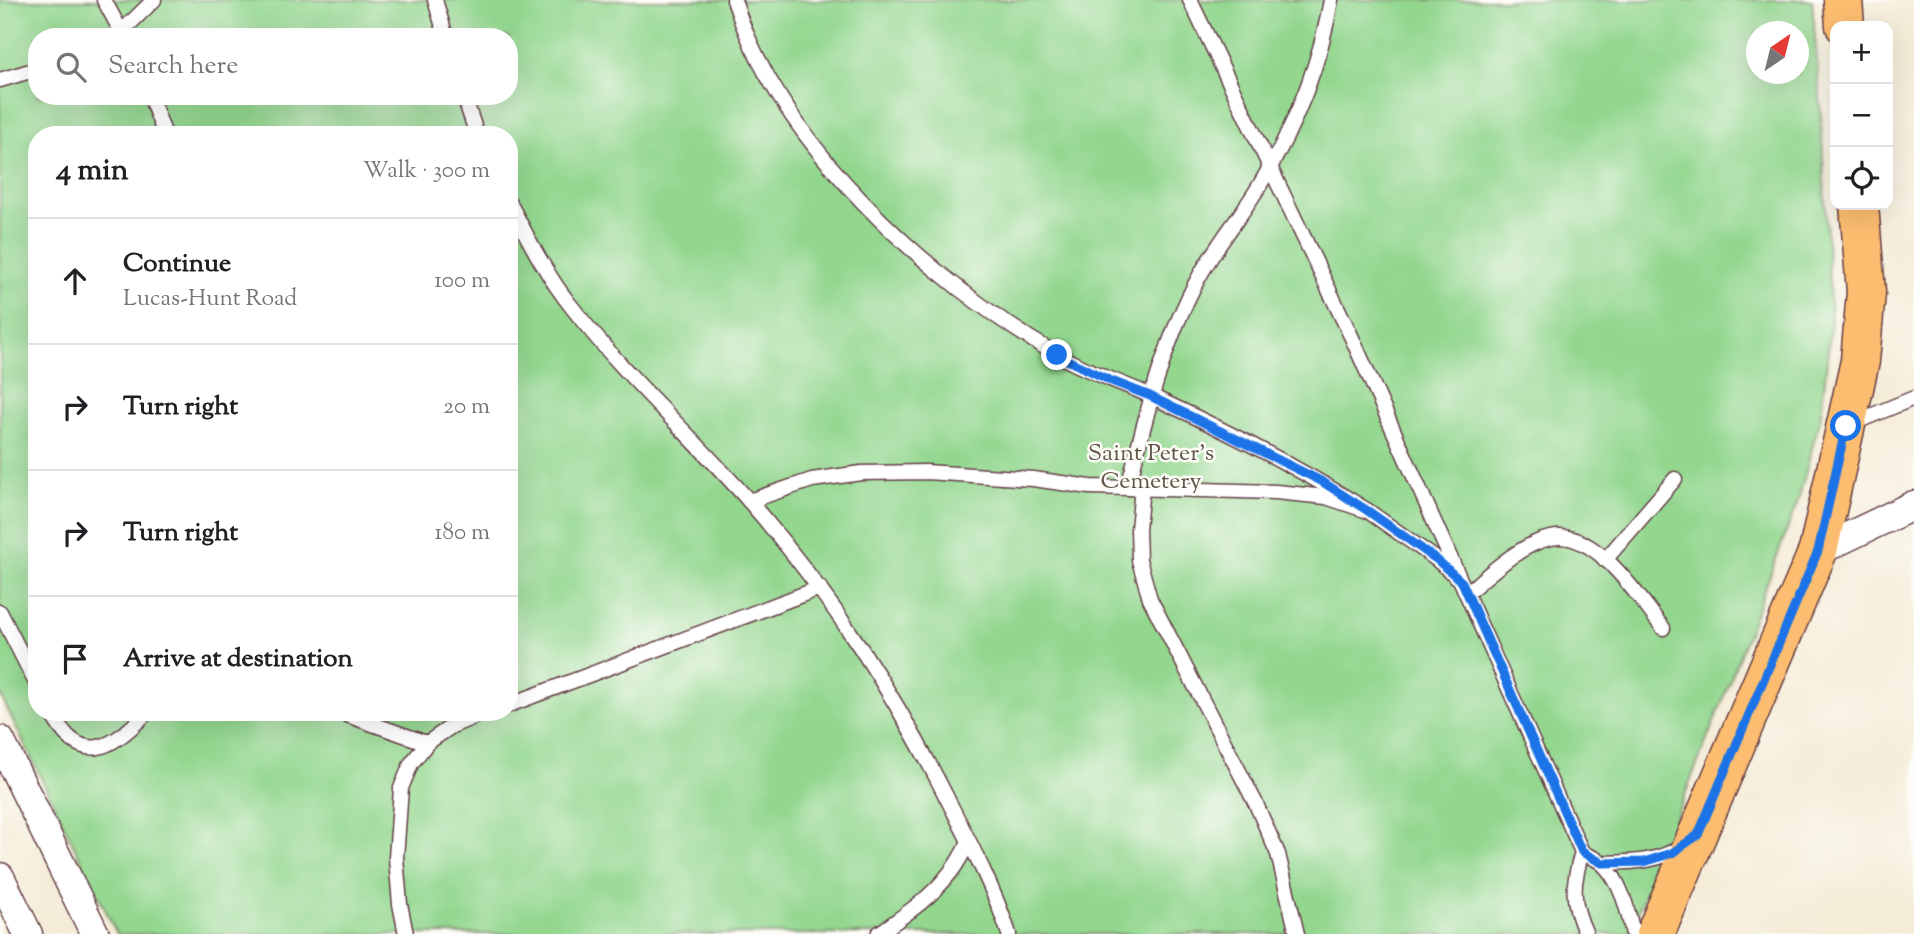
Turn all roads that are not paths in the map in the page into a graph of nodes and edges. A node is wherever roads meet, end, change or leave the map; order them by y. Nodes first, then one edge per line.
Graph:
1 (104, 0) edge
2 (155, 0) edge
3 (435, 0) edge
4 (734, 0) edge
5 (1190, 0) edge
6 (1331, 0) edge
7 (1843, 0) edge
8 (1845, 21) edge
9 (117, 28) edge
10 (129, 28) edge
11 (443, 28) edge
12 (28, 72) edge
13 (0, 80) edge
14 (153, 105) edge
15 (467, 105) edge
16 (162, 126) edge
17 (474, 126) edge
18 (1271, 165) junction
19 (1859, 210) edge
20 (518, 219) edge
21 (1150, 396) junction
22 (1914, 398) edge
23 (1846, 426) junction
24 (1675, 479) dead end
25 (1135, 488) junction
26 (749, 501) junction
27 (1914, 505) edge
28 (1368, 511) junction
29 (1818, 551) junction
30 (1605, 560) junction
31 (1464, 587) junction
32 (820, 588) junction
33 (0, 612) edge
34 (1663, 628) dead end
35 (28, 667) edge
36 (518, 702) edge
37 (56, 721) edge
38 (139, 721) edge
39 (364, 721) edge
40 (464, 721) edge
41 (0, 740) edge
42 (426, 743) junction
43 (7, 771) edge
44 (1698, 835) junction
45 (969, 842) junction
46 (1582, 852) junction
47 (1602, 863) junction
48 (0, 877) edge
49 (28, 934) edge
50 (95, 934) edge
51 (406, 934) edge
52 (878, 934) edge
53 (1009, 934) edge
54 (1297, 934) edge
55 (1586, 934) edge
56 (1633, 934) edge
57 (1656, 934) edge

1 - 9 lane
2 - 10 lane
3 - 11 lane
4 - 21 lane
5 - 18 lane
6 - 18 lane
7 - 8 main road
12 - 13 lane
14 - 16 lane
15 - 17 lane
18 - 21 lane
18 - 31 lane
19 - 23 main road
20 - 26 lane
21 - 25 lane
21 - 28 lane
22 - 23 lane
23 - 29 main road
24 - 30 lane
25 - 26 lane
25 - 28 lane
25 - 54 lane
26 - 32 lane
27 - 29 street
28 - 31 lane
29 - 44 main road
30 - 31 lane
30 - 34 lane
31 - 46 lane
32 - 36 lane
32 - 45 lane
33 - 35 lane
37 - 38 lane
39 - 42 lane
40 - 42 lane
41 - 43 street
42 - 51 lane
43 - 50 street
44 - 47 lane
44 - 57 main road
45 - 52 lane
45 - 53 lane
46 - 47 lane
46 - 55 lane
47 - 56 lane
48 - 49 street

